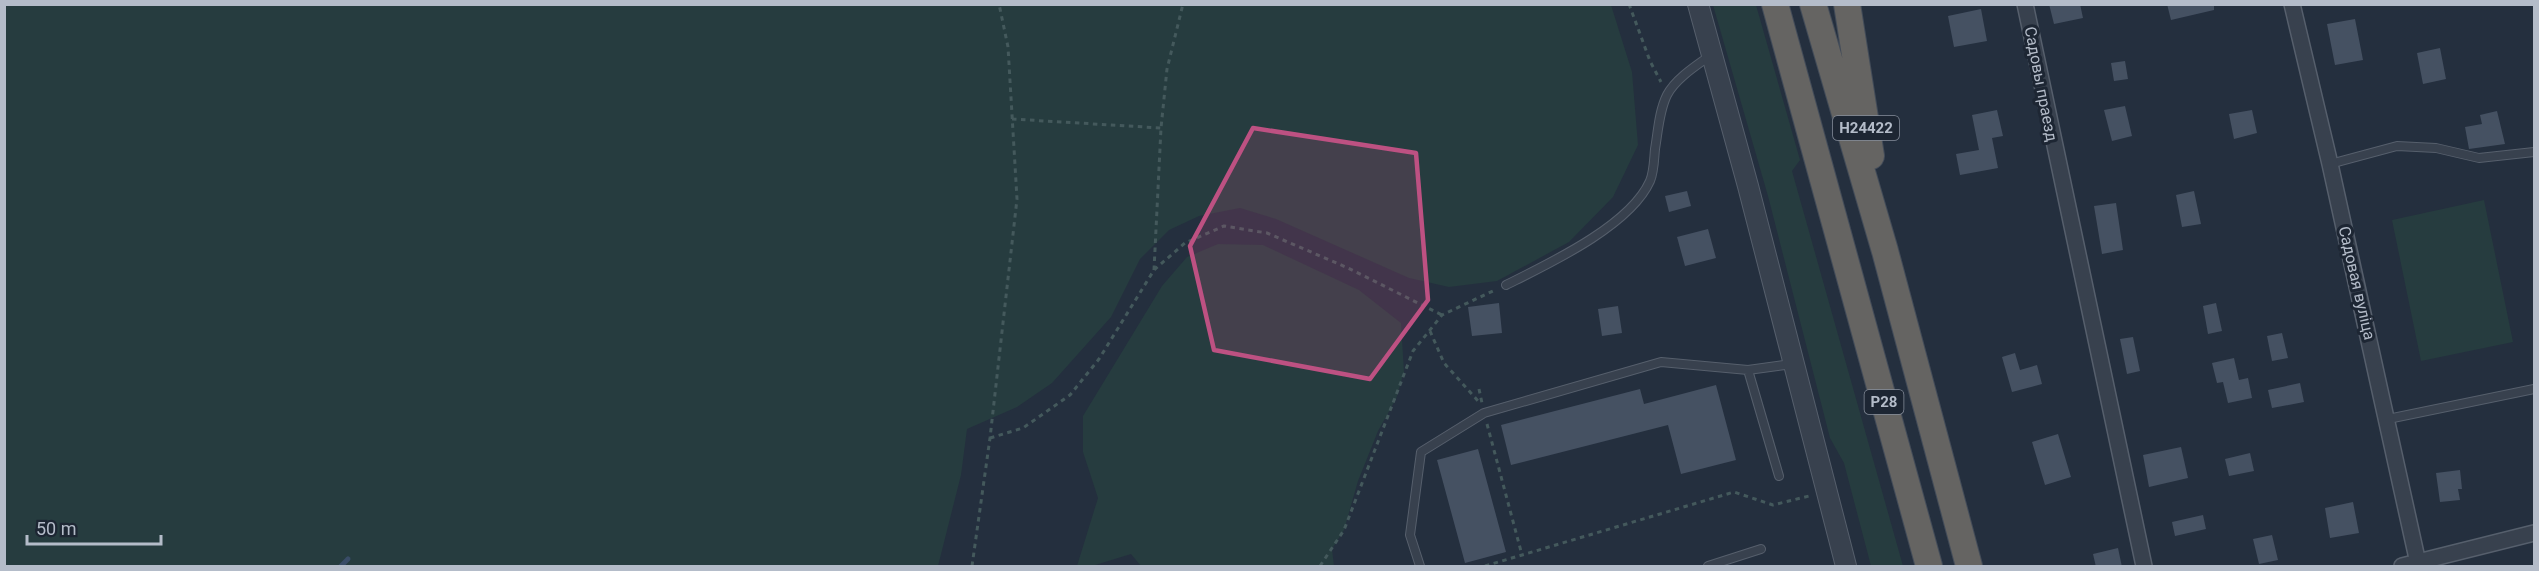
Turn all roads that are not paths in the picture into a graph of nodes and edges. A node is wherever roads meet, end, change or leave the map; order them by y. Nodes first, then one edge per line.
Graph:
1 (1698, 4) edge
2 (1775, 4) edge
3 (1813, 4) edge
4 (1847, 4) edge
5 (2025, 4) edge
6 (2292, 4) edge
7 (1713, 54) junction
8 (2535, 152) edge
9 (2330, 164) junction
10 (1886, 251) junction
11 (1506, 285) road end
12 (1792, 363) junction
13 (1748, 370) junction
14 (2535, 389) edge
15 (2388, 419) junction
16 (1779, 476) dead end
17 (2535, 534) edge
18 (1761, 549) dead end
19 (1969, 559) edge
20 (2418, 562) junction
21 (1420, 567) edge
22 (1708, 567) edge
23 (1846, 567) edge
24 (1929, 567) edge
25 (2144, 567) edge
26 (2402, 567) edge

1 - 7 street
2 - 24 highway, Р28
3 - 10 highway, Р28
4 - 10 highway, Н24422
5 - 25 street, Садовы праезд
6 - 9 street, Садовая вуліца
7 - 11 lane
7 - 12 street
8 - 9 lane
9 - 15 street, Садовая вуліца
10 - 19 highway, Р28
12 - 13 lane
12 - 23 street
13 - 16 lane
13 - 21 lane
14 - 15 lane
15 - 20 street, Садовая вуліца
17 - 20 street
18 - 22 lane
20 - 26 street

